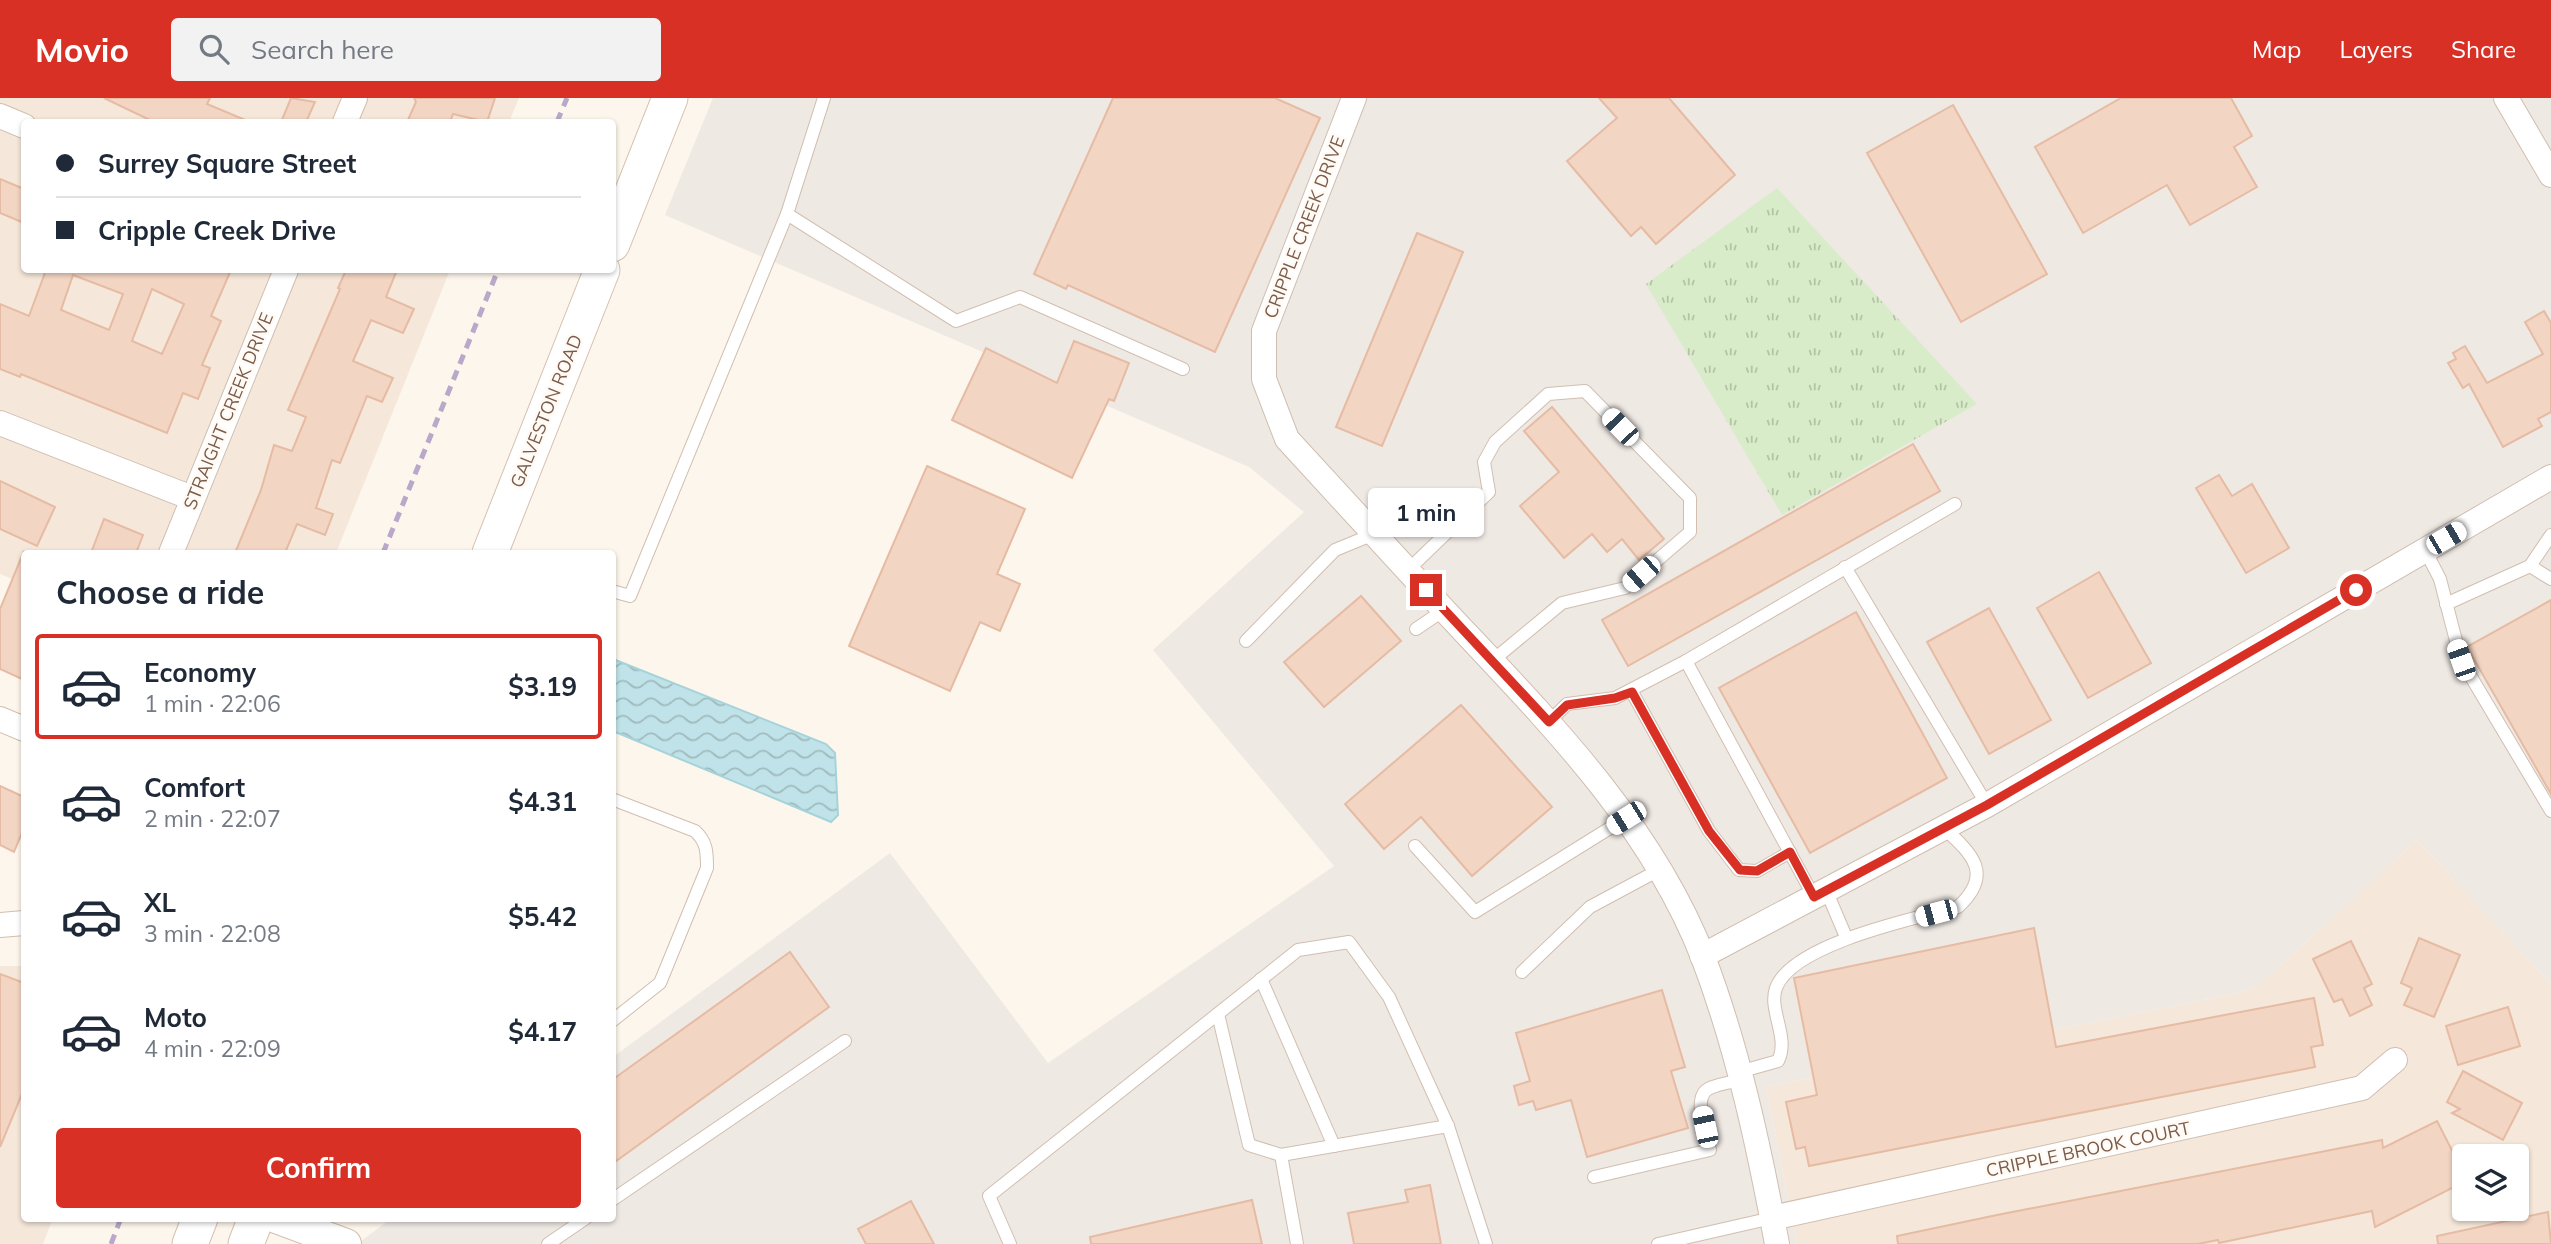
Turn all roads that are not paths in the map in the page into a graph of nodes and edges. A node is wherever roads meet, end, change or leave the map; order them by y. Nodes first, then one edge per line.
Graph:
1 (355, 98) edge
2 (670, 98) edge
3 (824, 98) edge
4 (1354, 98) edge
5 (2506, 98) edge
6 (0, 117) edge
7 (346, 119) edge
8 (21, 125) edge
9 (2551, 174) edge
10 (787, 214) junction
11 (616, 234) edge
12 (285, 273) edge
13 (601, 273) edge
14 (1183, 369) dead end
15 (0, 423) edge
16 (2551, 477) edge
17 (192, 498) junction
18 (1955, 504) dead end
19 (1374, 534) junction
20 (2551, 536) edge
21 (172, 550) edge
22 (491, 550) edge
23 (2424, 550) junction
24 (2530, 566) junction
25 (1844, 567) junction
26 (1408, 570) junction
27 (2551, 579) edge
28 (616, 592) edge
29 (2446, 604) junction
30 (1444, 610) junction
31 (1416, 629) dead end
32 (1246, 641) dead end
33 (1492, 661) junction
34 (1686, 661) junction
35 (1632, 692) junction
36 (0, 719) edge
37 (1549, 722) junction
38 (21, 728) edge
39 (616, 801) edge
40 (1987, 805) junction
41 (2551, 811) edge
42 (1626, 818) junction
43 (1944, 828) junction
44 (1415, 846) dead end
45 (1790, 852) junction
46 (1659, 870) junction
47 (1820, 893) junction
48 (21, 923) edge
49 (0, 925) edge
50 (1846, 937) junction
51 (1702, 956) junction
52 (1522, 972) dead end
53 (1261, 979) junction
54 (1218, 1014) junction
55 (616, 1018) edge
56 (845, 1041) dead end
57 (2395, 1060) dead end
58 (1741, 1076) junction
59 (1448, 1126) junction
60 (1334, 1146) junction
61 (1281, 1155) junction
62 (1594, 1177) dead end
63 (616, 1197) edge
64 (1772, 1218) junction
65 (199, 1222) edge
66 (254, 1222) edge
67 (289, 1222) edge
68 (580, 1222) edge
69 (335, 1236) edge
70 (190, 1244) edge
71 (246, 1244) edge
72 (548, 1244) edge
73 (1010, 1244) edge
74 (1297, 1244) edge
75 (1486, 1244) edge
76 (1658, 1244) edge
77 (1777, 1244) edge

1 - 7 street
2 - 11 main road
3 - 10 lane
4 - 19 street, CRIPPLE CREEK DRIVE
5 - 9 street
6 - 8 street
10 - 14 lane
10 - 28 lane
12 - 17 street, STRAIGHT CREEK DRIVE
13 - 22 main road, GALVESTON ROAD
15 - 17 street
16 - 23 street
17 - 21 street, STRAIGHT CREEK DRIVE
18 - 25 lane
19 - 26 street, CRIPPLE CREEK DRIVE
19 - 32 lane
20 - 24 lane
23 - 29 lane
23 - 40 street
24 - 27 lane
24 - 29 lane
25 - 34 lane
25 - 40 lane
26 - 30 street, CRIPPLE CREEK DRIVE
26 - 33 lane
29 - 41 lane
30 - 31 lane
30 - 33 street, CRIPPLE CREEK DRIVE
33 - 37 street, CRIPPLE CREEK DRIVE
34 - 35 lane
34 - 45 lane
35 - 37 lane
35 - 45 lane
36 - 38 street
37 - 42 street, CRIPPLE CREEK DRIVE
39 - 55 lane
40 - 43 street
42 - 44 lane
42 - 46 street, CRIPPLE CREEK DRIVE
43 - 47 street
43 - 50 lane
45 - 47 lane
46 - 51 street, CRIPPLE CREEK DRIVE
46 - 52 lane
47 - 50 lane
47 - 51 street
48 - 49 street
50 - 58 lane
51 - 58 street, CRIPPLE CREEK DRIVE
53 - 54 lane
53 - 59 lane
53 - 60 lane
54 - 61 lane
54 - 73 lane
56 - 63 lane
57 - 64 street, CRIPPLE BROOK COURT
58 - 62 lane
58 - 64 street, CRIPPLE CREEK DRIVE
59 - 60 lane
59 - 75 lane
60 - 61 lane
61 - 74 lane
64 - 76 lane
64 - 77 street, CRIPPLE CREEK DRIVE
65 - 70 main road
66 - 71 main road
67 - 69 street
68 - 72 lane

